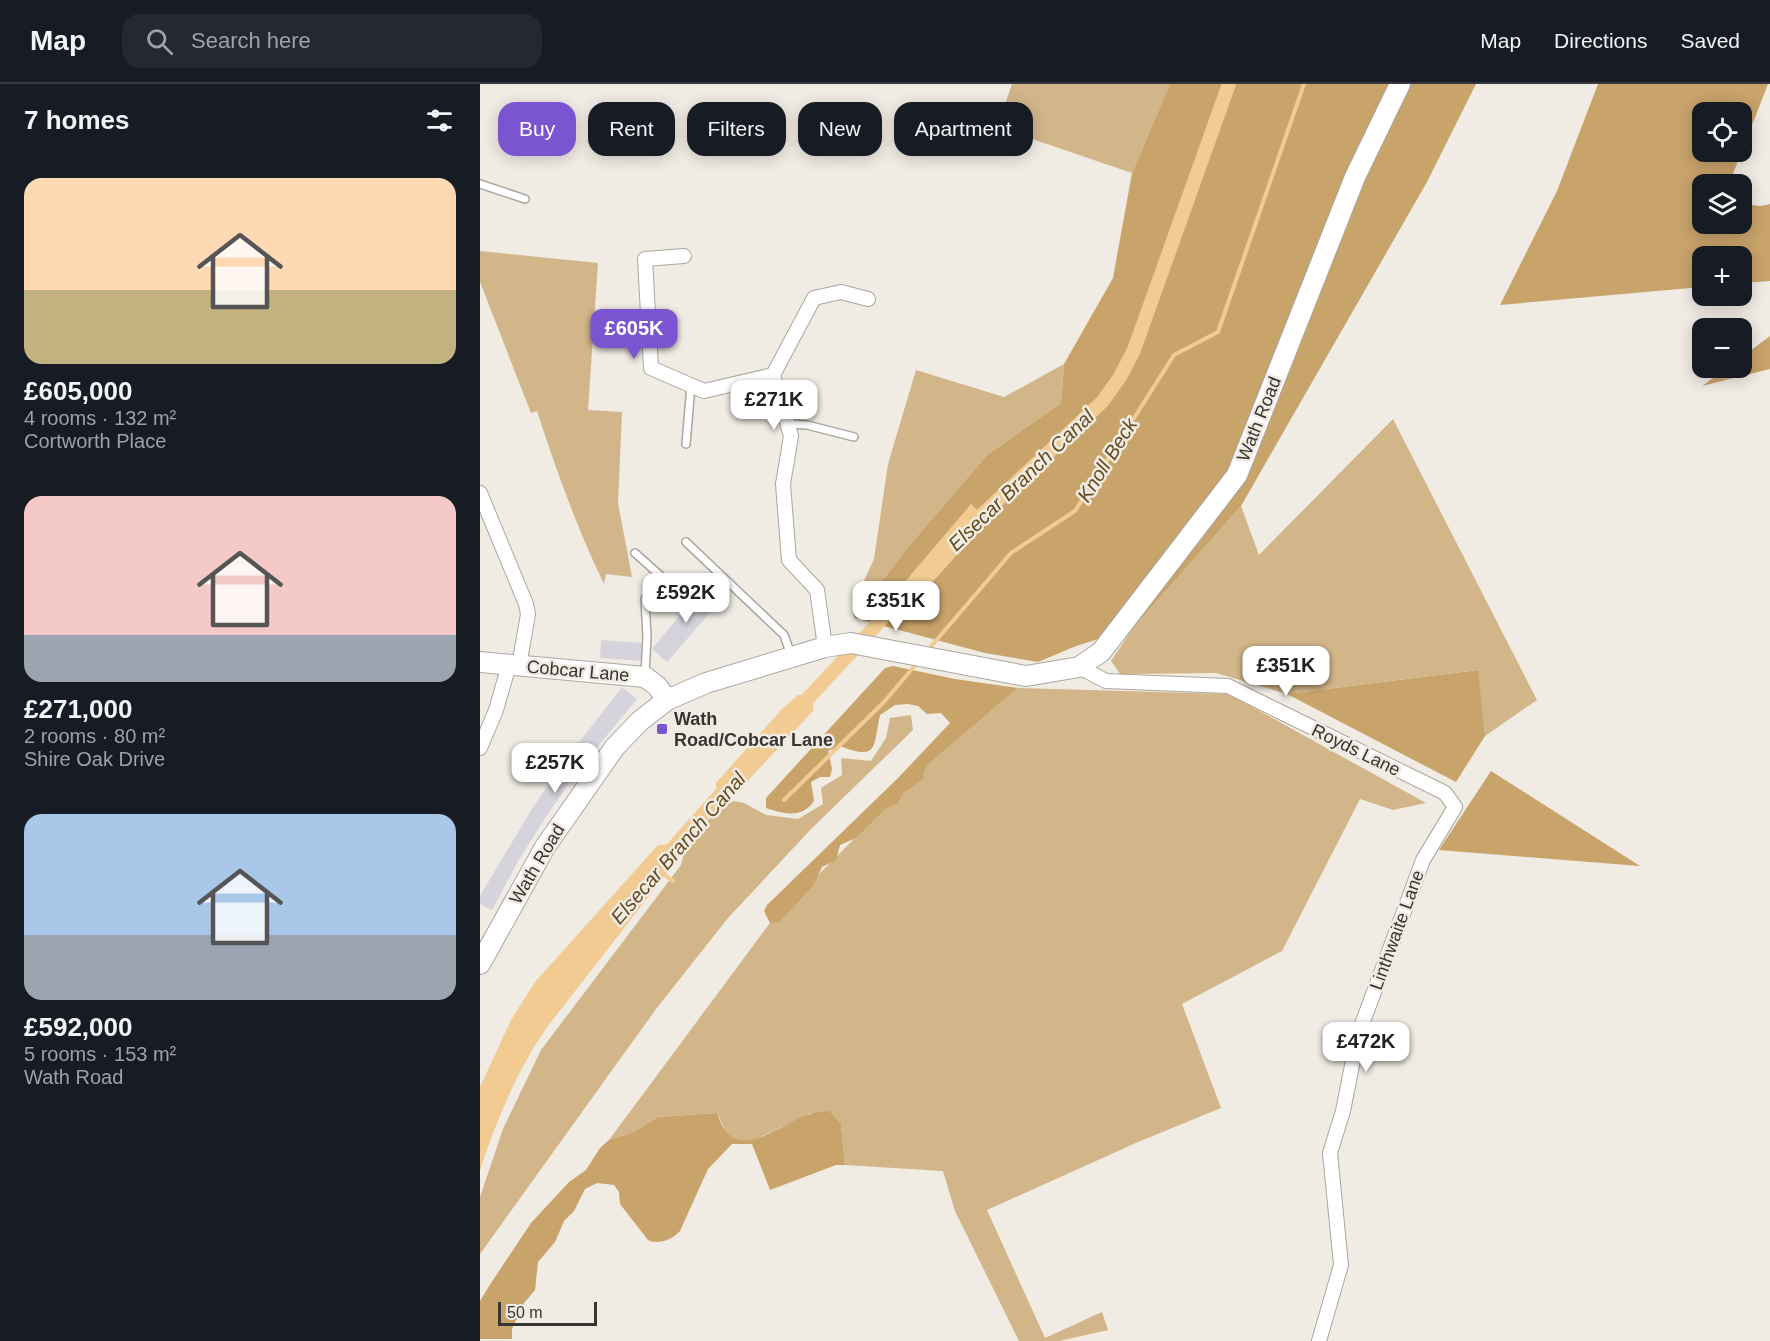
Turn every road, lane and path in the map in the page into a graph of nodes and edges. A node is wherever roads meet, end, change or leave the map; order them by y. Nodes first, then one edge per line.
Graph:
1 (1400, 84) edge
2 (480, 184) edge
3 (525, 199) dead end
4 (684, 256) dead end
5 (868, 299) dead end
6 (772, 375) junction
7 (691, 386) junction
8 (789, 424) junction
9 (854, 437) dead end
10 (686, 444) dead end
11 (480, 493) edge
12 (686, 542) dead end
13 (636, 554) dead end
14 (825, 647) junction
15 (792, 657) junction
16 (480, 662) edge
17 (514, 666) junction
18 (1079, 667) junction
19 (645, 677) junction
20 (667, 700) junction
21 (480, 748) edge
22 (1455, 807) joint
23 (480, 964) edge
24 (1318, 1341) edge

1 - 18 main road, Wath Road
2 - 3 lane
4 - 7 street
5 - 6 street
6 - 7 street
6 - 8 street
7 - 10 lane
8 - 9 lane
8 - 14 street
11 - 17 street
12 - 15 lane
13 - 19 lane
14 - 15 main road, Wath Road
14 - 18 main road, Wath Road
15 - 20 main road, Wath Road
16 - 17 main road, Cobcar Lane
17 - 19 main road, Cobcar Lane
17 - 21 street
18 - 22 street, Royds Lane
19 - 20 main road, Cobcar Lane
20 - 23 main road, Wath Road
22 - 24 street, Linthwaite Lane

